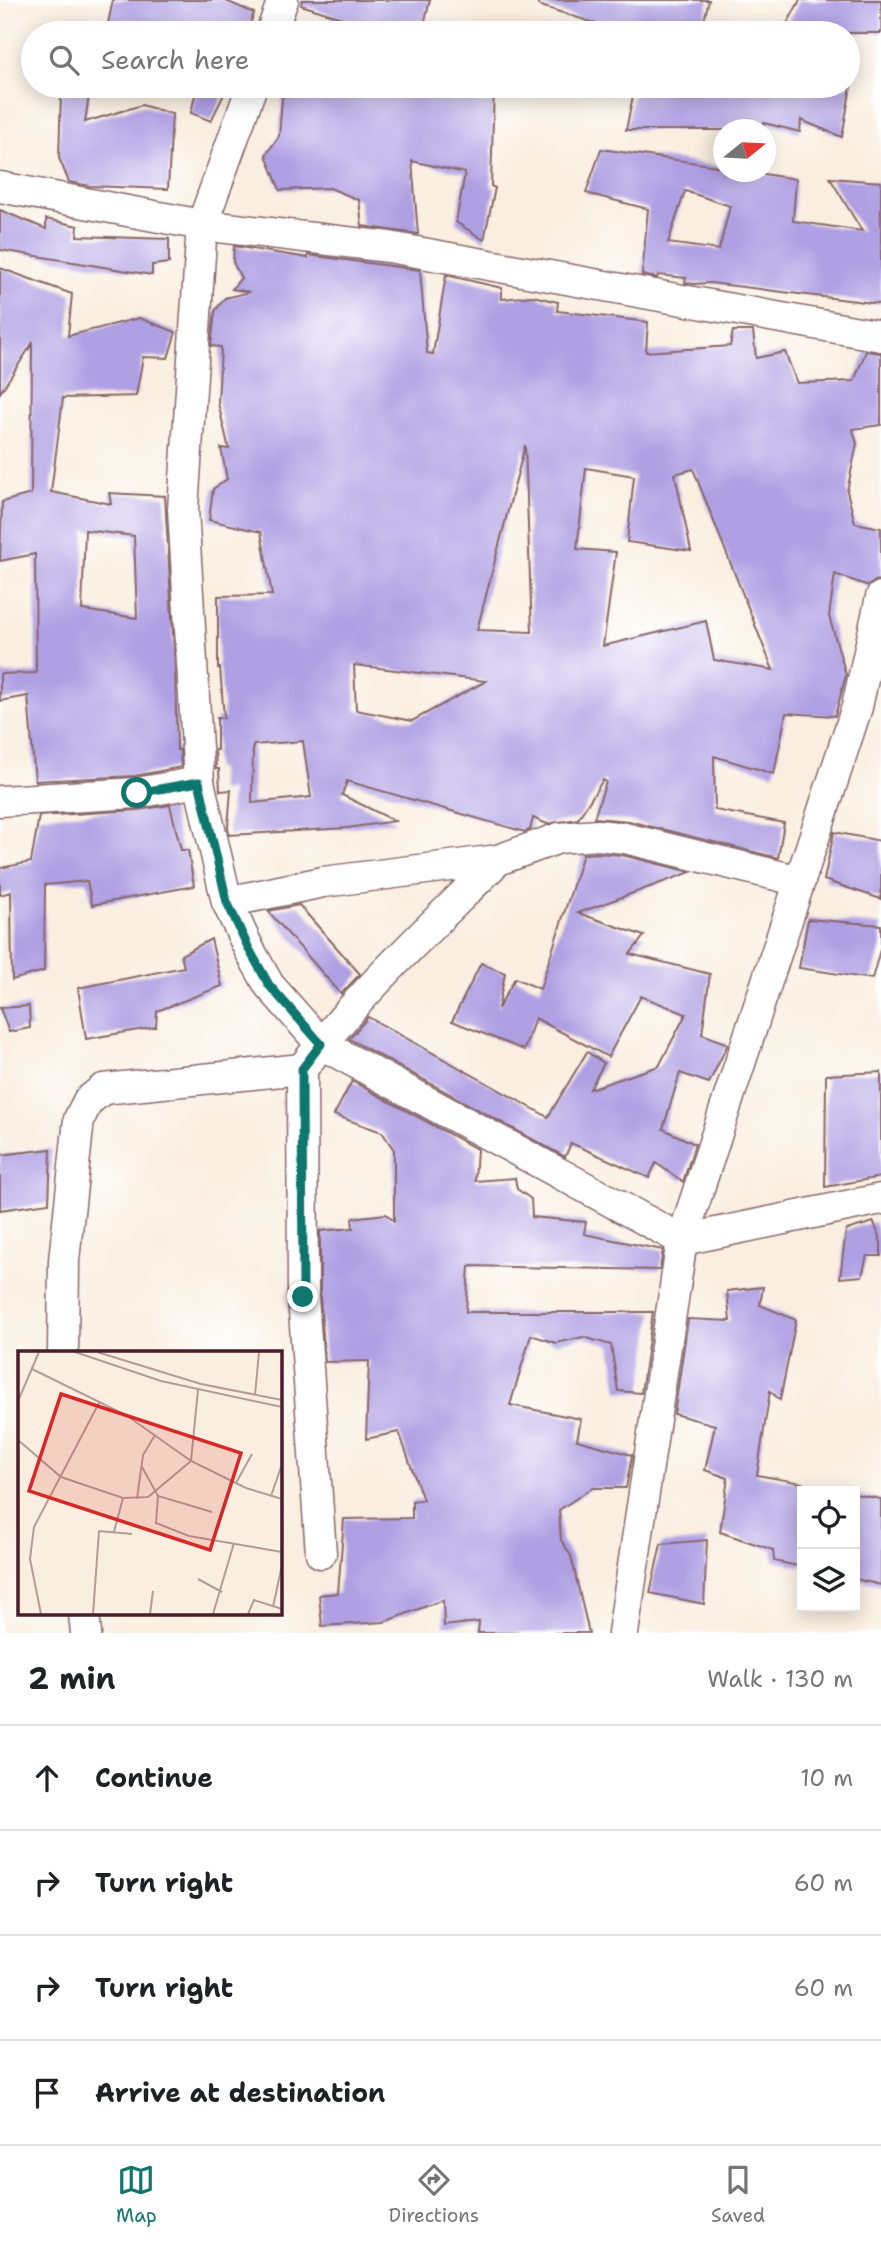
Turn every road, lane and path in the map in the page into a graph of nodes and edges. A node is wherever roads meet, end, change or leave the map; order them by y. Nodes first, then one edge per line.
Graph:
1 (283, 0) edge
2 (275, 21) edge
3 (248, 98) edge
4 (0, 187) edge
5 (202, 225) junction
6 (881, 336) edge
7 (881, 597) edge
8 (199, 782) junction
9 (0, 802) edge
10 (498, 860) junction
11 (800, 881) junction
12 (227, 902) junction
13 (321, 1044) junction
14 (302, 1069) junction
15 (881, 1199) edge
16 (682, 1240) junction
17 (63, 1351) edge
18 (321, 1553) dead end
19 (623, 1633) edge

1 - 2 street
3 - 5 street
4 - 5 street
5 - 6 street
5 - 8 street
7 - 11 street
8 - 9 street
8 - 12 street
10 - 11 street
10 - 12 street
10 - 13 street
11 - 16 street
12 - 13 street
13 - 14 street
13 - 16 street
14 - 17 street
14 - 18 street
15 - 16 street
16 - 19 street

